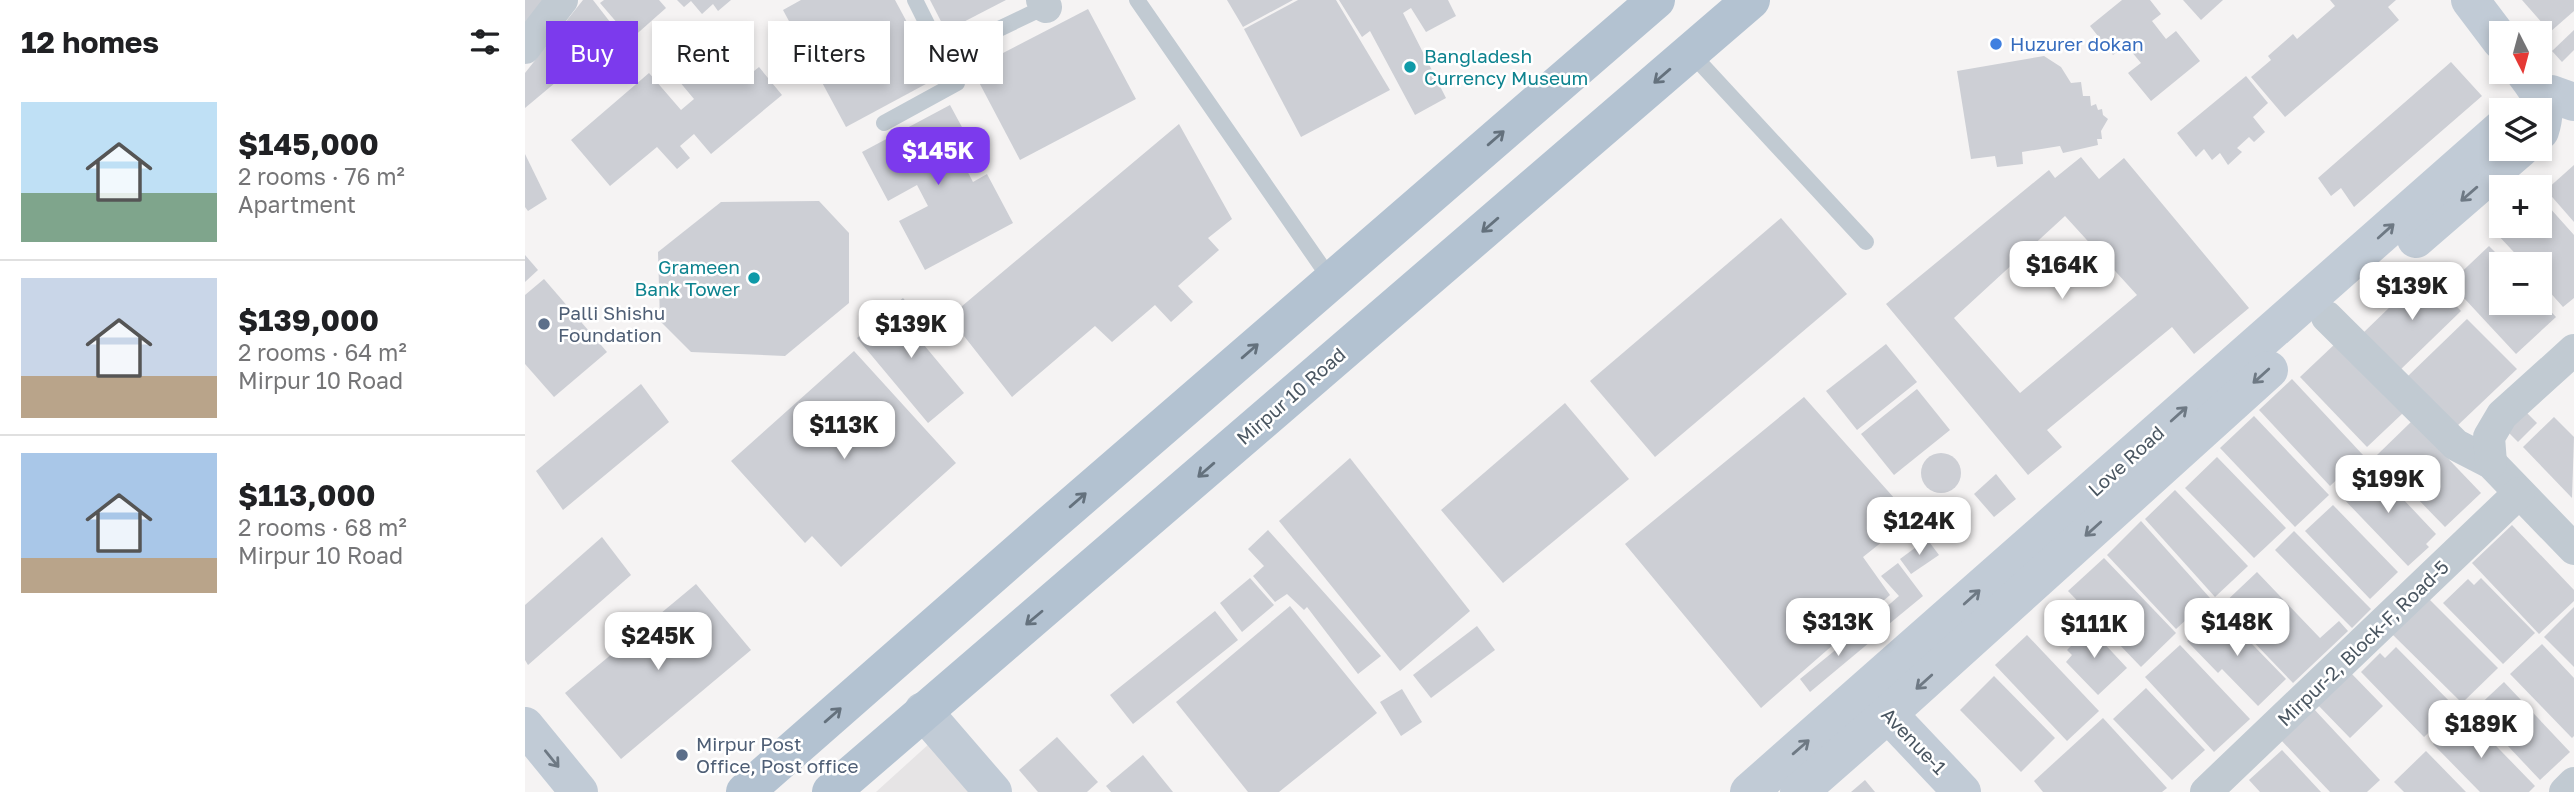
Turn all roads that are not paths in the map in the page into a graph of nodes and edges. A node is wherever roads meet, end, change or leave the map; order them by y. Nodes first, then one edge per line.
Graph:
1 (562, 0) edge
2 (915, 0) edge
3 (1137, 0) edge
4 (1655, 0) edge
5 (1751, 0) edge
6 (2470, 0) edge
7 (1049, 2) edge
8 (926, 21) edge
9 (2489, 25) edge
10 (1003, 26) edge
11 (525, 48) edge
12 (1690, 52) junction
13 (955, 84) edge
14 (884, 123) dead end
15 (2489, 140) edge
16 (2506, 161) edge
17 (1866, 242) dead end
18 (1331, 280) junction
19 (2327, 317) junction
20 (2574, 350) edge
21 (2491, 463) junction
22 (2519, 494) junction
23 (1047, 527) junction
24 (2574, 549) edge
25 (1089, 571) junction
26 (1877, 703) junction
27 (923, 711) junction
28 (525, 726) edge
29 (2574, 783) edge
30 (579, 792) edge
31 (745, 792) edge
32 (831, 792) edge
33 (993, 792) edge
34 (1749, 792) edge
35 (1799, 792) edge
36 (1962, 792) edge
37 (2206, 792) edge
38 (2565, 792) edge

1 - 11 street
2 - 8 lane
3 - 18 lane
18 -> 4 main road
5 - 12 main road, Mirpur 10 Road
6 - 9 street
7 - 10 lane
12 - 17 lane
12 -> 25 main road, Mirpur 10 Road
13 - 14 lane
26 -> 15 street, Love Road
16 -> 19 street, Love Road
23 -> 18 main road
19 - 21 street
19 -> 26 street, Love Road
20 - 21 street
21 - 22 street
22 - 24 street
22 - 37 street, Mirpur-2, Block-F, Road-5
23 - 25 main road
31 -> 23 main road
25 -> 27 main road, Mirpur 10 Road
34 -> 26 street, Love Road
26 - 35 street, Love Road
26 - 36 street, Avenue-1
27 - 32 main road, Mirpur 10 Road
27 - 33 street
28 -> 30 street
29 - 38 street

